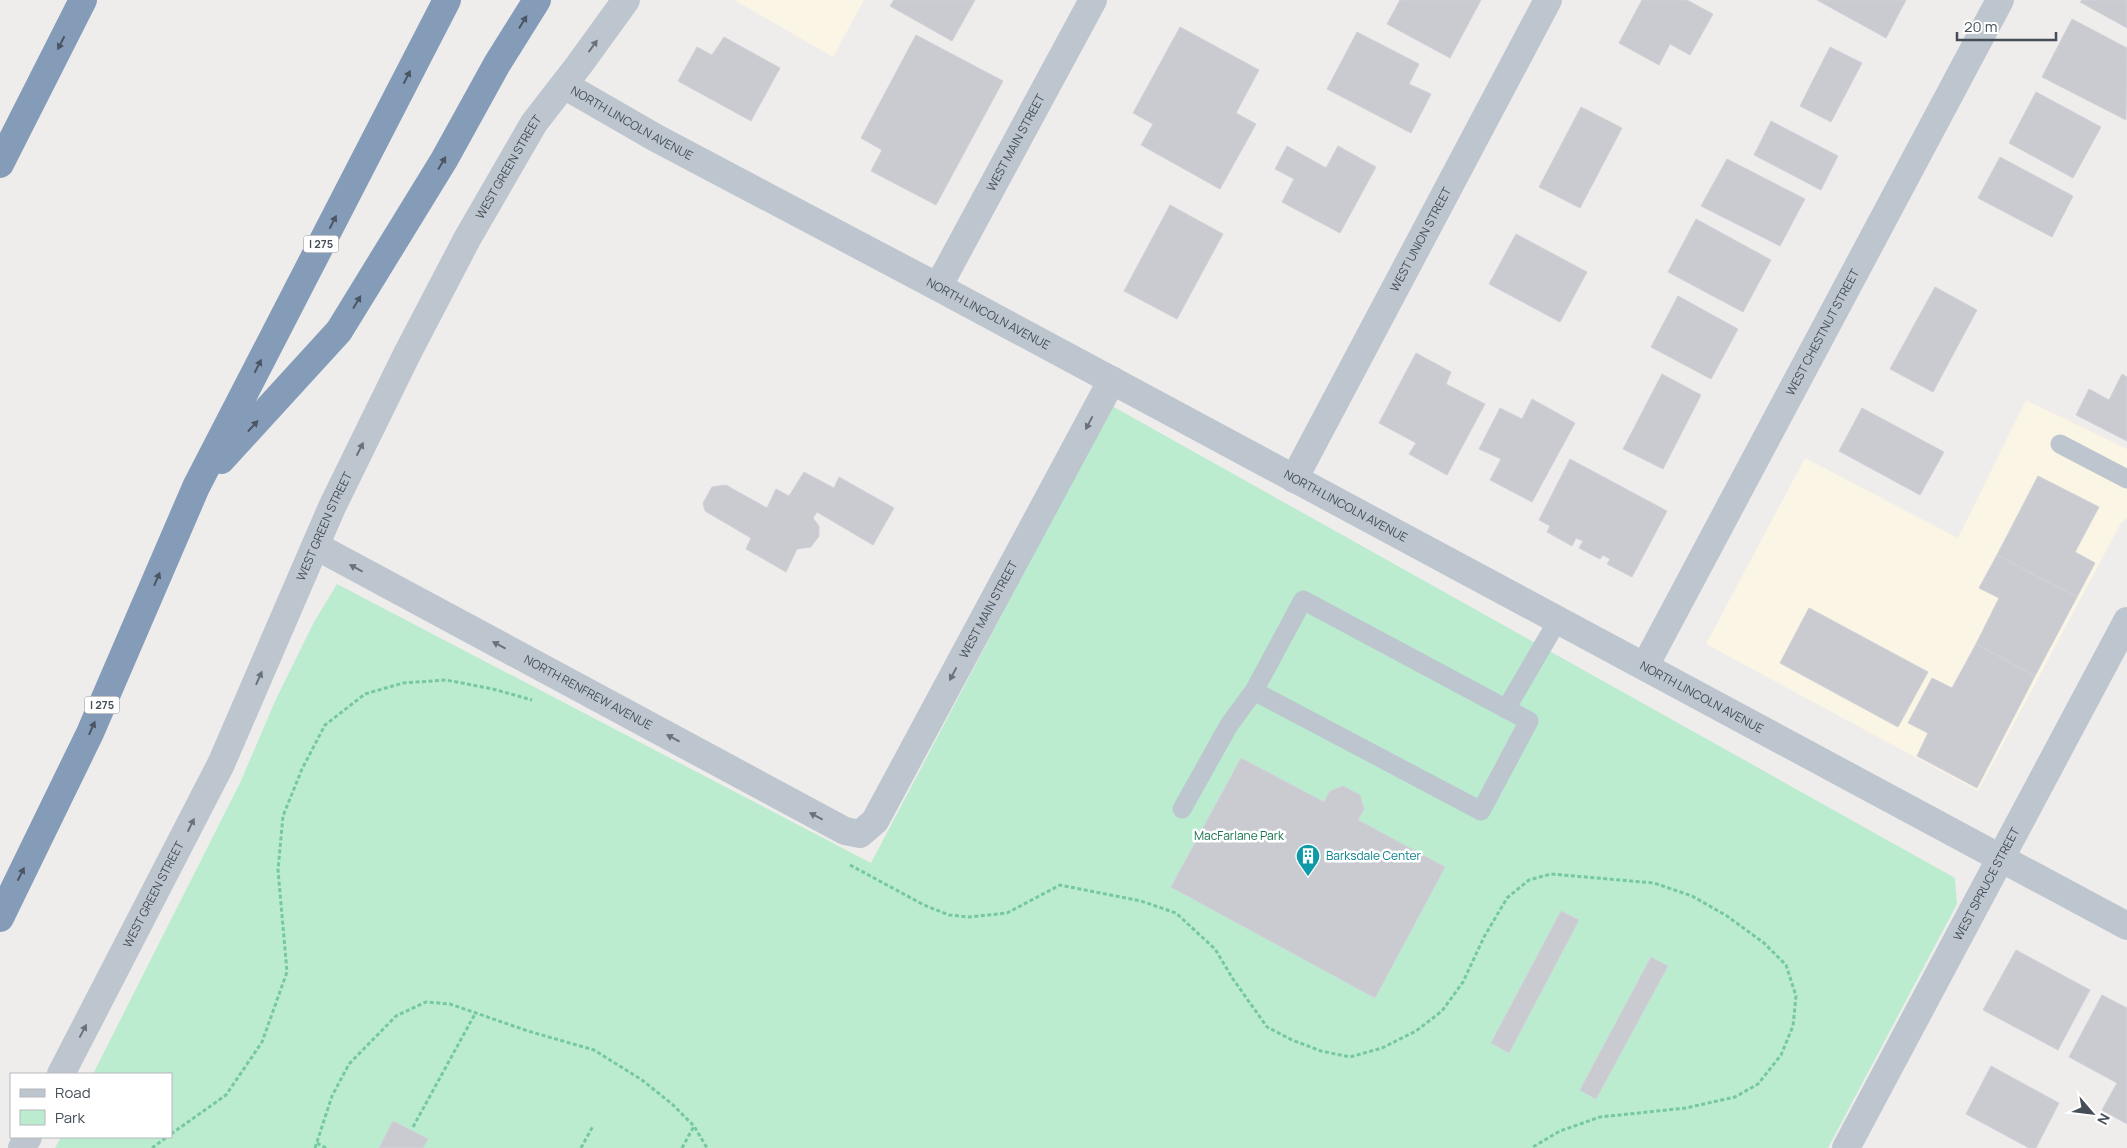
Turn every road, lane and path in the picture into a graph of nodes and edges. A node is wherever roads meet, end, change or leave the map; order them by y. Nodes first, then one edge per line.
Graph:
1 (83, 0) edge
2 (446, 0) edge
3 (537, 0) edge
4 (626, 0) edge
5 (1093, 0) edge
6 (1548, 0) edge
7 (2000, 0) edge
8 (564, 85) junction
9 (0, 164) edge
10 (938, 287) junction
11 (1112, 380) junction
12 (2060, 444) dead end
13 (1294, 479) junction
14 (2127, 479) edge
15 (196, 487) junction
16 (316, 546) junction
17 (1558, 620) junction
18 (2127, 621) edge
19 (1645, 666) junction
20 (1254, 690) junction
21 (540, 703) dead end
22 (1506, 709) junction
23 (1182, 808) dead end
24 (860, 834) joint
25 (2002, 860) junction
26 (846, 863) dead end
27 (0, 918) edge
28 (2127, 926) edge
29 (476, 1012) junction
30 (62, 1073) edge
31 (593, 1126) dead end
32 (694, 1126) junction
33 (413, 1127) dead end
34 (172, 1133) edge
35 (166, 1138) edge
36 (317, 1143) junction
37 (152, 1148) edge
38 (315, 1148) edge
39 (326, 1148) edge
40 (581, 1148) edge
41 (682, 1148) edge
42 (707, 1148) edge
43 (1531, 1148) edge
44 (1846, 1148) edge

1 -> 9 highway
15 -> 2 highway, I 275
15 -> 3 highway
8 -> 4 street, WEST GREEN STREET
5 - 10 street, WEST MAIN STREET
6 - 13 street, WEST UNION STREET
7 - 19 street, WEST CHESTNUT STREET
8 - 10 street, NORTH LINCOLN AVENUE
16 -> 8 street, WEST GREEN STREET
10 - 11 street, NORTH LINCOLN AVENUE
11 - 13 street, NORTH LINCOLN AVENUE
11 -> 24 street, WEST MAIN STREET
12 - 14 lane
13 - 17 street, NORTH LINCOLN AVENUE
27 -> 15 highway, I 275
24 -> 16 street, NORTH RENFREW AVENUE
30 -> 16 street, WEST GREEN STREET
17 - 19 street, NORTH LINCOLN AVENUE
17 - 22 lane
18 - 25 street, WEST SPRUCE STREET
19 - 25 street, NORTH LINCOLN AVENUE
20 - 22 lane
20 - 22 lane
20 - 23 lane
21 - 34 path
25 - 28 street, NORTH LINCOLN AVENUE
25 - 44 street, WEST SPRUCE STREET
26 - 43 path
29 - 32 path
29 - 33 path
29 - 36 path
31 - 40 path
32 - 41 path
32 - 42 path
35 - 37 path
36 - 38 path
36 - 39 path

